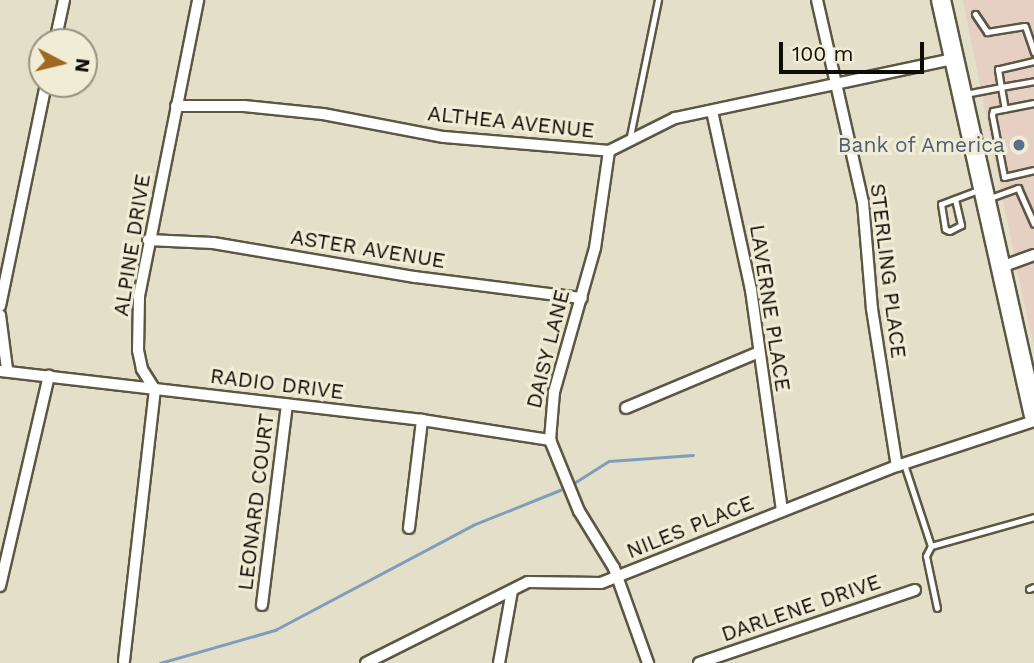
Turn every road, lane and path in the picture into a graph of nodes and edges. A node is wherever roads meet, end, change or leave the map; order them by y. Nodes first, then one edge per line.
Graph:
1 (64, 0) edge
2 (198, 0) edge
3 (658, 0) edge
4 (817, 0) edge
5 (946, 4) edge
6 (975, 14) dead end
7 (58, 28) edge
8 (1034, 52) edge
9 (957, 58) junction
10 (1034, 61) edge
11 (1034, 81) edge
12 (834, 84) junction
13 (1001, 87) junction
14 (965, 94) junction
15 (43, 98) edge
16 (1034, 103) edge
17 (176, 106) junction
18 (1005, 109) junction
19 (712, 111) junction
20 (629, 141) junction
21 (609, 152) junction
22 (1034, 170) edge
23 (986, 193) junction
24 (955, 199) junction
25 (1034, 223) edge
26 (148, 240) junction
27 (1034, 255) edge
28 (1001, 267) junction
29 (582, 298) junction
30 (0, 306) edge
31 (0, 315) edge
32 (759, 352) junction
33 (3, 370) edge
34 (49, 376) junction
35 (155, 390) junction
36 (287, 405) junction
37 (626, 408) dead end
38 (1034, 415) edge
39 (422, 420) junction
40 (1034, 421) edge
41 (550, 440) junction
42 (900, 465) junction
43 (782, 512) junction
44 (1034, 517) edge
45 (409, 528) dead end
46 (931, 546) junction
47 (618, 577) junction
48 (0, 586) edge
49 (915, 590) dead end
50 (512, 591) junction
51 (262, 605) dead end
52 (937, 608) dead end
53 (124, 661) dead end
54 (366, 663) edge
55 (499, 663) edge
56 (648, 663) edge
57 (699, 663) edge

1 - 7 street
2 - 17 street, ALPINE DRIVE
3 - 20 lane
4 - 12 street, STERLING PLACE
5 - 9 main road
6 - 8 lane
9 - 12 street, ALTHEA AVENUE
9 - 14 main road
10 - 13 lane
11 - 13 lane
12 - 19 street, ALTHEA AVENUE
12 - 42 street, STERLING PLACE
13 - 14 lane
13 - 18 lane
14 - 23 main road
15 - 30 street
16 - 18 lane
17 - 21 street, ALTHEA AVENUE
17 - 26 street, ALPINE DRIVE
18 - 22 lane
19 - 20 street, ALTHEA AVENUE
19 - 32 street, LAVERNE PLACE
20 - 21 street, ALTHEA AVENUE
21 - 29 street, DAISY LANE
23 - 24 lane
23 - 25 lane
23 - 28 main road
24 - 24 lane
26 - 29 street, ASTER AVENUE
26 - 35 street, ALPINE DRIVE
27 - 28 street
28 - 38 main road
29 - 41 street, DAISY LANE
31 - 33 street
32 - 37 street
32 - 43 street, LAVERNE PLACE
33 - 34 street, RADIO DRIVE
34 - 35 street, RADIO DRIVE
34 - 48 street
35 - 36 street, RADIO DRIVE
35 - 53 street
36 - 39 street, RADIO DRIVE
36 - 51 street, LEONARD COURT
39 - 41 street, RADIO DRIVE
39 - 45 street
40 - 42 street, NILES PLACE
41 - 47 street, DAISY LANE
42 - 43 street, NILES PLACE
42 - 46 lane
43 - 47 street, NILES PLACE
44 - 46 lane
46 - 52 lane
47 - 50 street, NILES PLACE
47 - 56 street, DAISY LANE
49 - 57 street, DARLENE DRIVE
50 - 54 street, NILES PLACE
50 - 55 street

